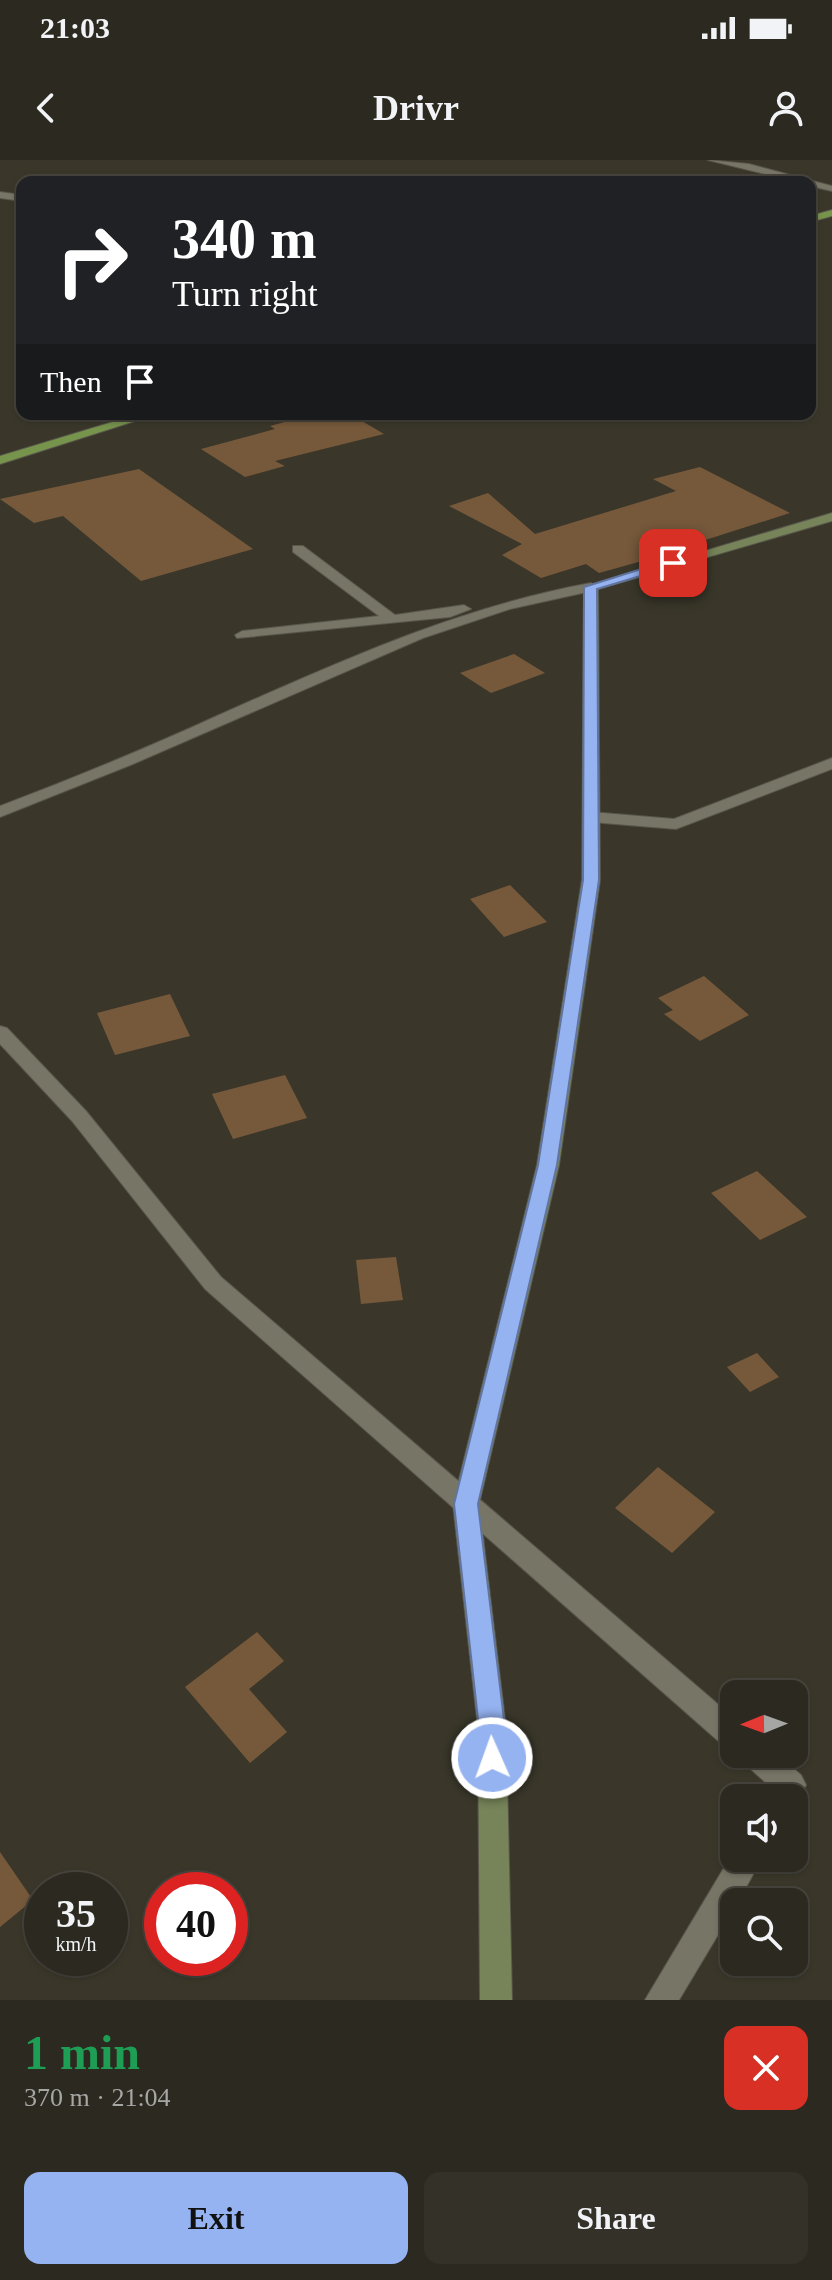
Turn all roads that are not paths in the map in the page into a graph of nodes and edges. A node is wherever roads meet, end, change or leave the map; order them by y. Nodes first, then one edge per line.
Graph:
1 (712, 160) edge
2 (752, 163) edge
3 (790, 176) edge
4 (131, 420) edge
5 (0, 460) edge
6 (832, 517) edge
7 (298, 549) dead end
8 (591, 587) junction
9 (568, 590) junction
10 (392, 619) junction
11 (242, 635) dead end
12 (832, 763) edge
13 (0, 812) edge
14 (591, 817) junction
15 (0, 1032) edge
16 (466, 1504) junction
17 (720, 1724) edge
18 (771, 1768) edge
19 (790, 1784) edge
20 (739, 1872) edge
21 (496, 2000) edge
22 (661, 2000) edge

1 - 2 street
2 - 3 street
4 - 5 main road
6 - 8 street
7 - 10 street
8 - 9 street
8 - 14 street
9 - 10 street
9 - 13 street
10 - 11 street
12 - 14 street
14 - 16 street
15 - 16 street
16 - 17 street
16 - 21 street
18 - 19 street
20 - 22 street

